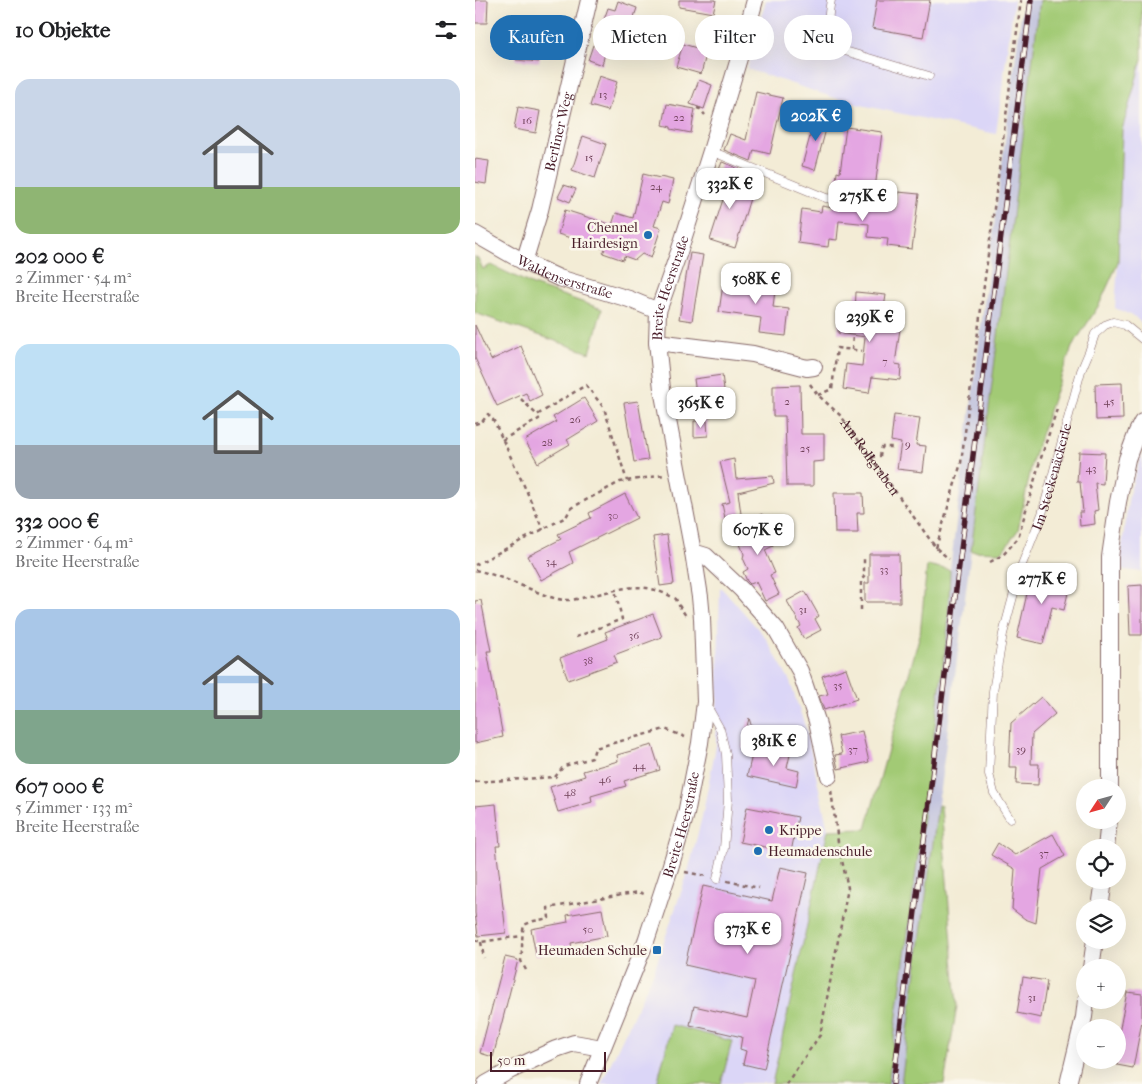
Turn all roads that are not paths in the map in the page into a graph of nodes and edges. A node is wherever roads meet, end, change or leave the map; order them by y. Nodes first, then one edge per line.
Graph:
1 (589, 0) edge
2 (755, 0) edge
3 (831, 0) edge
4 (929, 76) dead end
5 (711, 151) junction
6 (871, 202) dead end
7 (475, 234) edge
8 (524, 262) junction
9 (658, 311) junction
10 (1142, 339) edge
11 (657, 342) junction
12 (811, 367) road end
13 (1142, 422) edge
14 (693, 552) junction
15 (705, 702) junction
16 (829, 776) road end
17 (1110, 779) edge
18 (1010, 819) dead end
19 (717, 879) road end
20 (1085, 1009) edge
21 (601, 1048) junction
22 (486, 1084) edge
23 (588, 1084) edge
24 (1068, 1084) edge

1 - 8 street, Berliner Weg
2 - 5 street, Breite Heerstraße
3 - 4 lane
5 - 6 lane
5 - 9 street, Breite Heerstraße
7 - 8 street, Waldenserstraße
8 - 9 street, Waldenserstraße
9 - 11 street, Breite Heerstraße
10 - 18 lane, Im Steckenäckerle
11 - 12 street
11 - 14 street, Breite Heerstraße
13 - 17 street
14 - 15 street, Breite Heerstraße
14 - 16 street
15 - 19 lane
15 - 21 street, Breite Heerstraße
20 - 24 street
21 - 22 street
21 - 23 street, Breite Heerstraße

